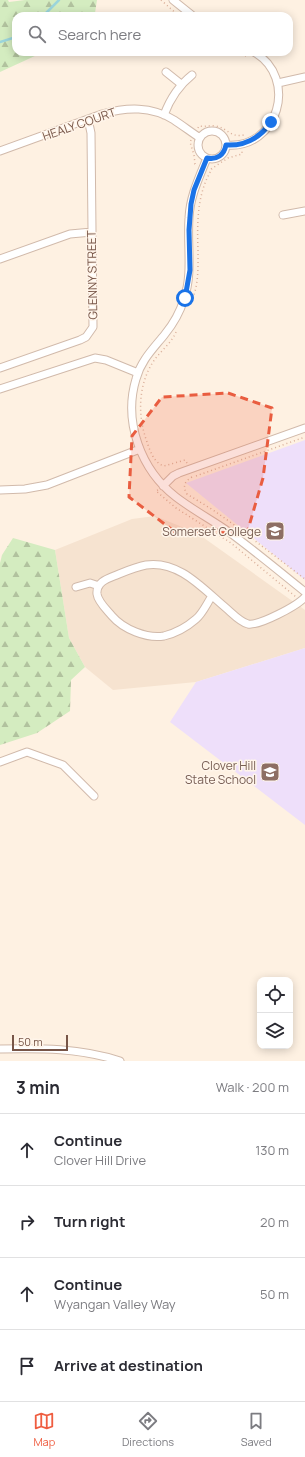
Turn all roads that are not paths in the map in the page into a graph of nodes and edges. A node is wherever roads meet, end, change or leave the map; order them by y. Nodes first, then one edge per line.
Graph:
1 (173, 0) edge
2 (188, 12) edge
3 (261, 56) edge
4 (166, 72) dead end
5 (192, 75) dead end
6 (305, 77) edge
7 (278, 83) junction
8 (181, 84) junction
9 (164, 115) junction
10 (88, 119) junction
11 (200, 138) junction
12 (226, 145) junction
13 (0, 151) edge
14 (207, 158) junction
15 (305, 211) edge
16 (283, 215) dead end
17 (92, 232) junction
18 (0, 259) edge
19 (0, 368) edge
20 (138, 373) junction
21 (0, 389) edge
22 (305, 428) edge
23 (140, 449) junction
24 (163, 486) junction
25 (0, 490) edge
26 (99, 586) junction
27 (76, 587) dead end
28 (305, 592) edge
29 (212, 596) junction
30 (303, 599) edge
31 (0, 762) edge
32 (94, 796) dead end
33 (0, 1049) edge
34 (120, 1061) edge

1 - 2 street
3 - 7 street
4 - 8 street
5 - 8 street
6 - 7 street
7 - 12 street
8 - 9 street
9 - 10 street, HEALY COURT
9 - 11 street, HEALY COURT
10 - 13 street, HEALY COURT
10 - 17 street, GLENNY STREET
11 - 12 street
11 - 14 street
12 - 14 street
14 - 20 street
15 - 16 street
17 - 18 street
17 - 19 street, GLENNY STREET
20 - 21 street
20 - 23 street
22 - 24 street
23 - 24 street
23 - 25 street
24 - 28 street
26 - 27 street
26 - 29 street
26 - 29 street
29 - 30 street
31 - 32 street
33 - 34 street

